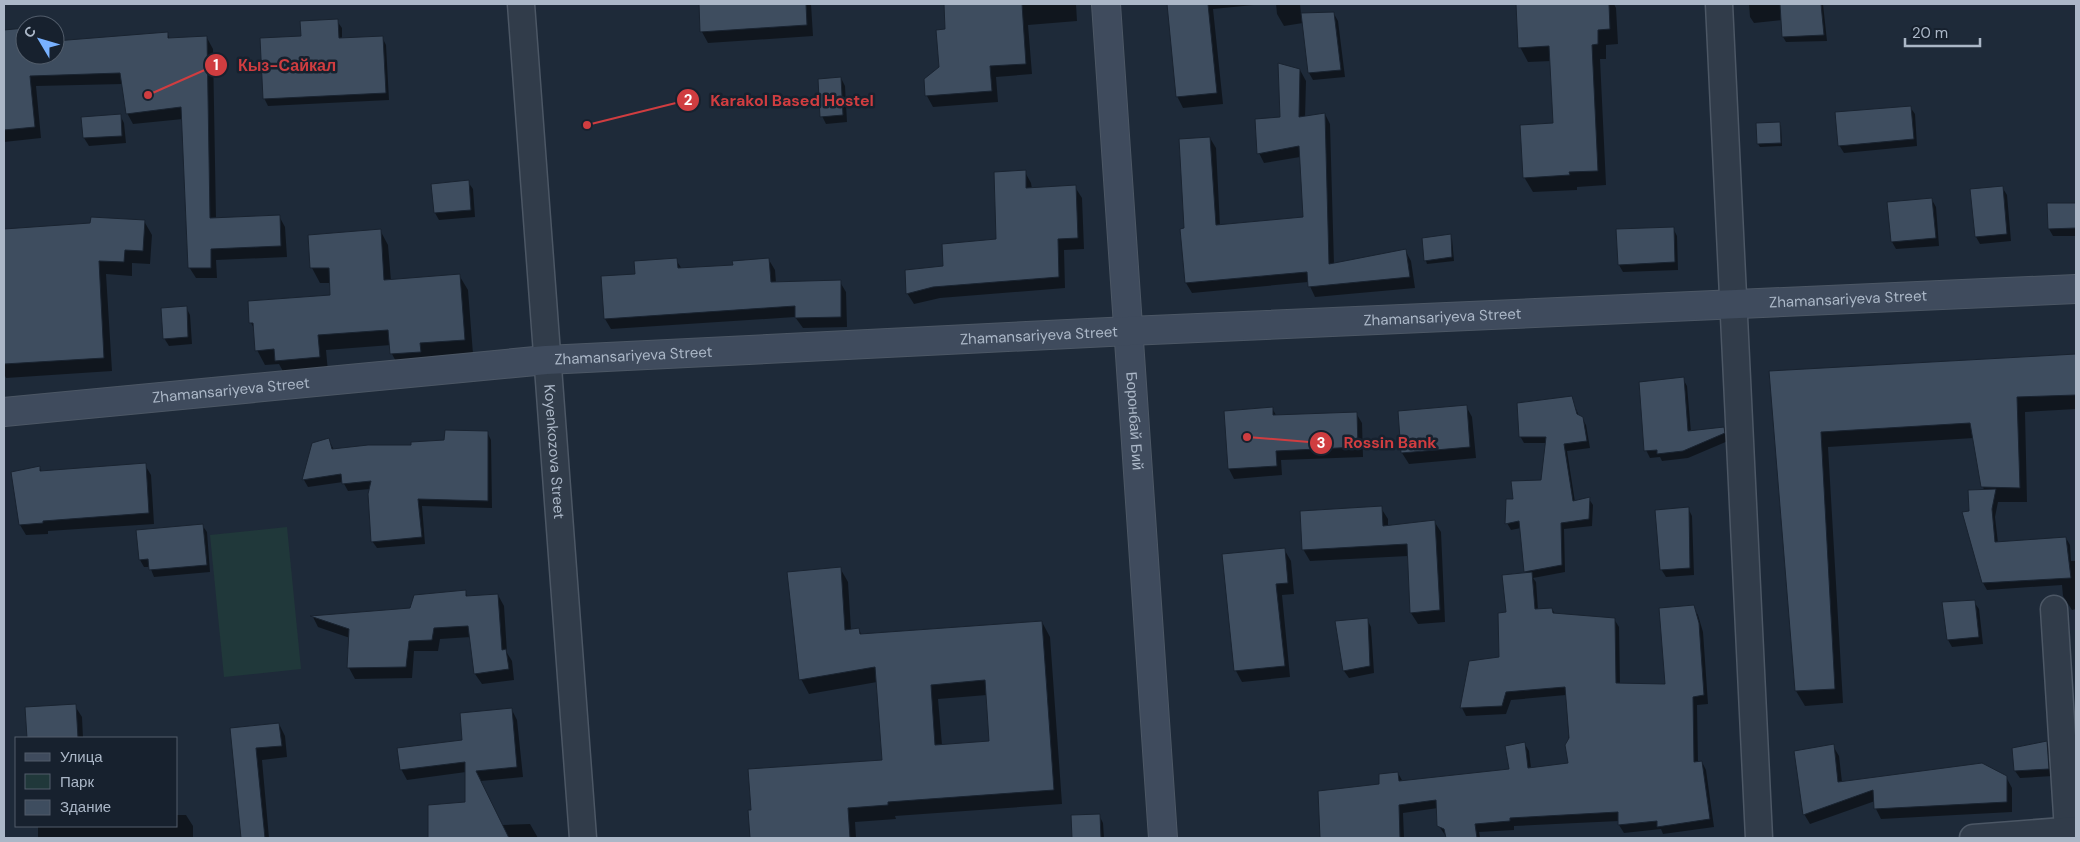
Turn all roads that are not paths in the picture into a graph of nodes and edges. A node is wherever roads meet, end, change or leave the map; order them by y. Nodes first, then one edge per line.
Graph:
1 (521, 4) edge
2 (1106, 4) edge
3 (1719, 4) edge
4 (2076, 289) edge
5 (1733, 305) junction
6 (1129, 331) junction
7 (546, 360) junction
8 (4, 412) edge
9 (2054, 609) dead end
10 (2072, 831) edge
11 (583, 838) edge
12 (1163, 838) edge
13 (1759, 838) edge
14 (1973, 838) edge

1 - 7 street, Koyenkozova Street
2 - 6 main road, Боронбай Бий
3 - 5 street
4 - 5 main road, Zhamansariyeva Street
5 - 6 main road, Zhamansariyeva Street
5 - 13 street
6 - 7 main road, Zhamansariyeva Street
6 - 12 main road, Боронбай Бий
7 - 8 main road, Zhamansariyeva Street
7 - 11 street, Koyenkozova Street
9 - 10 street
10 - 14 street

